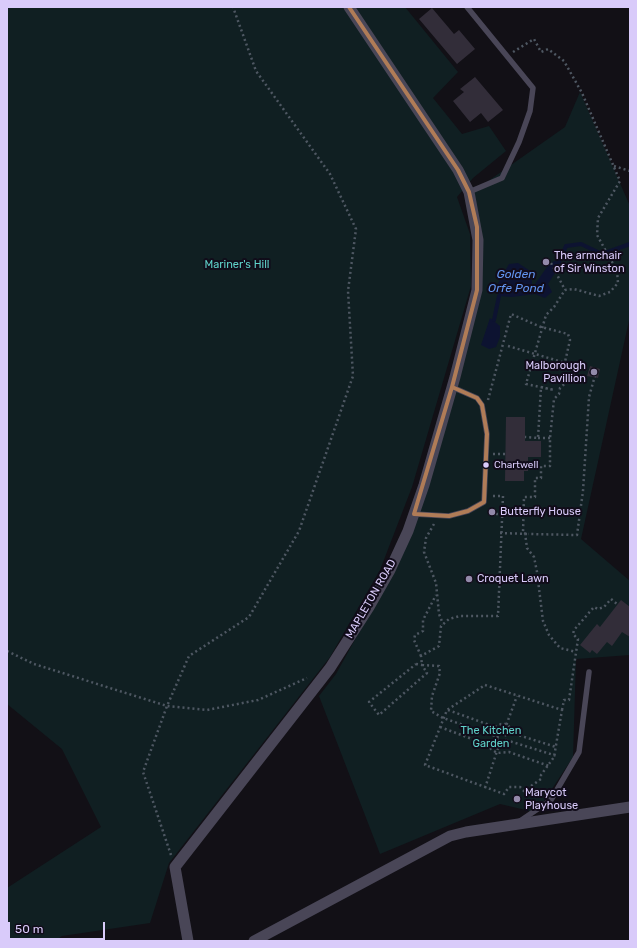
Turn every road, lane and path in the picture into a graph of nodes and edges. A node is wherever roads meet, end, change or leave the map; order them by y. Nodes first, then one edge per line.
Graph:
1 (233, 7) edge
2 (349, 7) edge
3 (467, 7) edge
4 (508, 56) junction
5 (613, 166) junction
6 (630, 171) edge
7 (469, 192) junction
8 (551, 262) dead end
9 (565, 290) junction
10 (541, 327) junction
11 (508, 346) dead end
12 (534, 354) junction
13 (565, 362) junction
14 (578, 366) junction
15 (452, 387) junction
16 (554, 390) junction
17 (559, 394) junction
18 (484, 414) junction
19 (525, 437) dead end
20 (538, 438) junction
21 (550, 438) junction
22 (503, 496) dead end
23 (414, 514) junction
24 (496, 514) dead end
25 (501, 514) junction
26 (524, 515) junction
27 (438, 517) junction
28 (500, 533) junction
29 (526, 533) junction
30 (437, 593) junction
31 (617, 604) dead end
32 (443, 624) junction
33 (7, 650) edge
34 (576, 652) junction
35 (421, 656) junction
36 (422, 665) junction
37 (590, 672) dead end
38 (310, 676) dead end
39 (517, 696) junction
40 (167, 706) junction
41 (447, 710) junction
42 (562, 710) junction
43 (443, 718) junction
44 (507, 724) junction
45 (440, 727) junction
46 (503, 734) junction
47 (498, 737) junction
48 (506, 740) junction
49 (500, 742) junction
50 (556, 747) junction
51 (497, 754) junction
52 (556, 756) junction
53 (549, 766) junction
54 (485, 788) junction
55 (630, 807) edge
56 (515, 825) junction
57 (175, 867) junction
58 (188, 941) edge
59 (254, 941) edge

1 - 40 path
2 - 7 street, MAPLETON ROAD
3 - 4 lane
4 - 5 path
4 - 7 lane
5 - 6 path
5 - 9 path
7 - 15 street, MAPLETON ROAD
8 - 9 path
9 - 10 path
10 - 12 path
10 - 13 path
10 - 18 path
11 - 12 path
12 - 13 path
12 - 16 path
13 - 14 path
14 - 17 path
14 - 29 path
15 - 18 lane
15 - 23 street, MAPLETON ROAD
16 - 17 path
16 - 20 path
17 - 21 path
18 - 27 lane
19 - 20 path
20 - 21 path
21 - 26 path
22 - 25 path
23 - 27 lane
23 - 57 street, MAPLETON ROAD
24 - 25 path
25 - 26 path
25 - 28 path
26 - 29 path
27 - 30 path
28 - 29 path
28 - 32 path
29 - 34 path
30 - 32 path
30 - 35 path
31 - 34 path
32 - 35 path
33 - 40 path
34 - 42 path
35 - 36 path
36 - 36 path
36 - 43 path
37 - 56 lane
38 - 40 path
39 - 41 path
39 - 42 path
39 - 44 path
40 - 57 path
41 - 43 path
41 - 44 path
42 - 50 path
43 - 45 path
43 - 47 path
44 - 46 path
44 - 50 path
45 - 51 path
45 - 54 path
46 - 47 path
46 - 48 path
47 - 49 path
48 - 49 path
48 - 52 path
49 - 51 path
50 - 52 path
51 - 53 path
51 - 54 path
52 - 53 path
53 - 54 path
55 - 56 street
56 - 59 street
57 - 58 street

